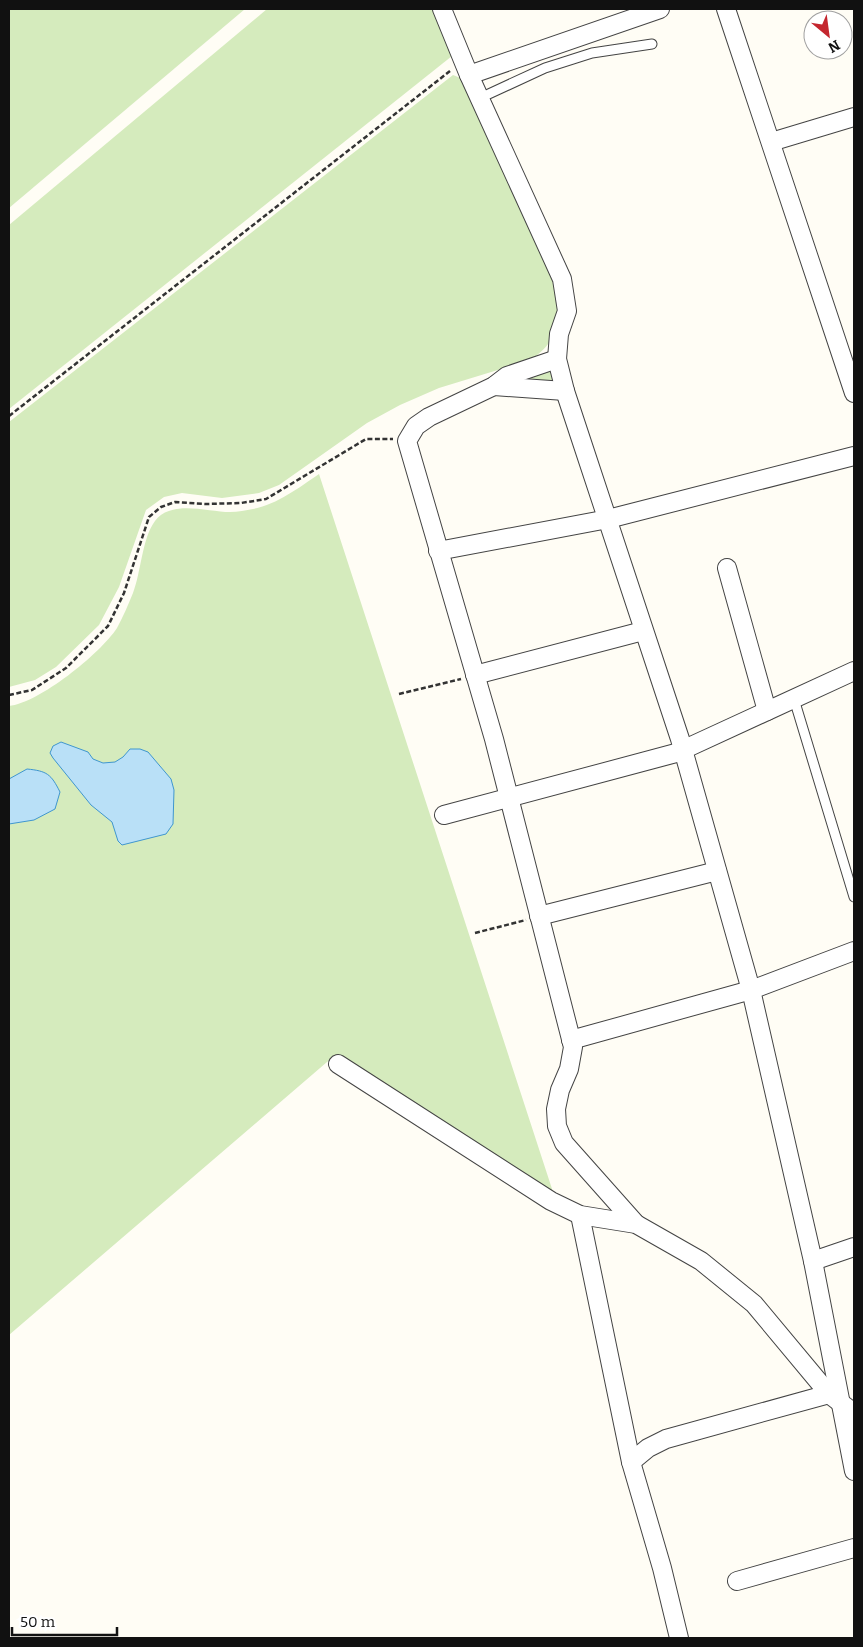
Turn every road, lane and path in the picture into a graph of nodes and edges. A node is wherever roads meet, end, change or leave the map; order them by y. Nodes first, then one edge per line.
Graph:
1 (442, 9) edge
2 (660, 9) edge
3 (726, 9) edge
4 (652, 44) dead end
5 (466, 68) junction
6 (480, 98) junction
7 (854, 117) edge
8 (770, 142) junction
9 (558, 359) junction
10 (494, 386) junction
11 (565, 391) junction
12 (854, 393) edge
13 (9, 416) edge
14 (407, 441) junction
15 (854, 456) edge
16 (608, 519) junction
17 (438, 551) junction
18 (726, 568) dead end
19 (643, 631) junction
20 (854, 671) edge
21 (475, 675) junction
22 (399, 694) dead end
23 (9, 695) edge
24 (794, 699) junction
25 (767, 711) junction
26 (683, 750) junction
27 (508, 797) junction
28 (444, 815) dead end
29 (717, 871) junction
30 (854, 897) edge
31 (539, 916) junction
32 (475, 933) dead end
33 (854, 951) edge
34 (751, 990) junction
35 (571, 1040) junction
36 (338, 1064) dead end
37 (580, 1215) junction
38 (636, 1224) junction
39 (854, 1247) edge
40 (813, 1260) junction
41 (834, 1399) junction
42 (854, 1413) edge
43 (630, 1462) junction
44 (854, 1471) edge
45 (854, 1548) edge
46 (736, 1581) dead end
47 (679, 1638) edge

1 - 5 street
2 - 5 street
3 - 8 street
4 - 6 lane
5 - 6 street
5 - 13 path
6 - 9 street
7 - 8 street
8 - 12 street
9 - 10 street
9 - 11 street
10 - 11 street
10 - 14 street
11 - 16 street
14 - 17 street
14 - 23 path
15 - 16 street
16 - 17 street
16 - 19 street
17 - 21 street
18 - 25 street
19 - 21 street
19 - 26 street
20 - 24 street
21 - 22 path
21 - 27 street
24 - 25 street
24 - 30 lane
25 - 26 street
26 - 27 street
26 - 29 street
27 - 28 street
27 - 31 street
29 - 31 street
29 - 34 street
31 - 32 path
31 - 35 street
33 - 34 street
34 - 35 street
34 - 40 street
35 - 38 street
36 - 37 street
37 - 38 street
37 - 43 street
38 - 41 street
39 - 40 street
40 - 41 street
41 - 42 street
41 - 43 street
41 - 44 street
43 - 47 street
45 - 46 street

